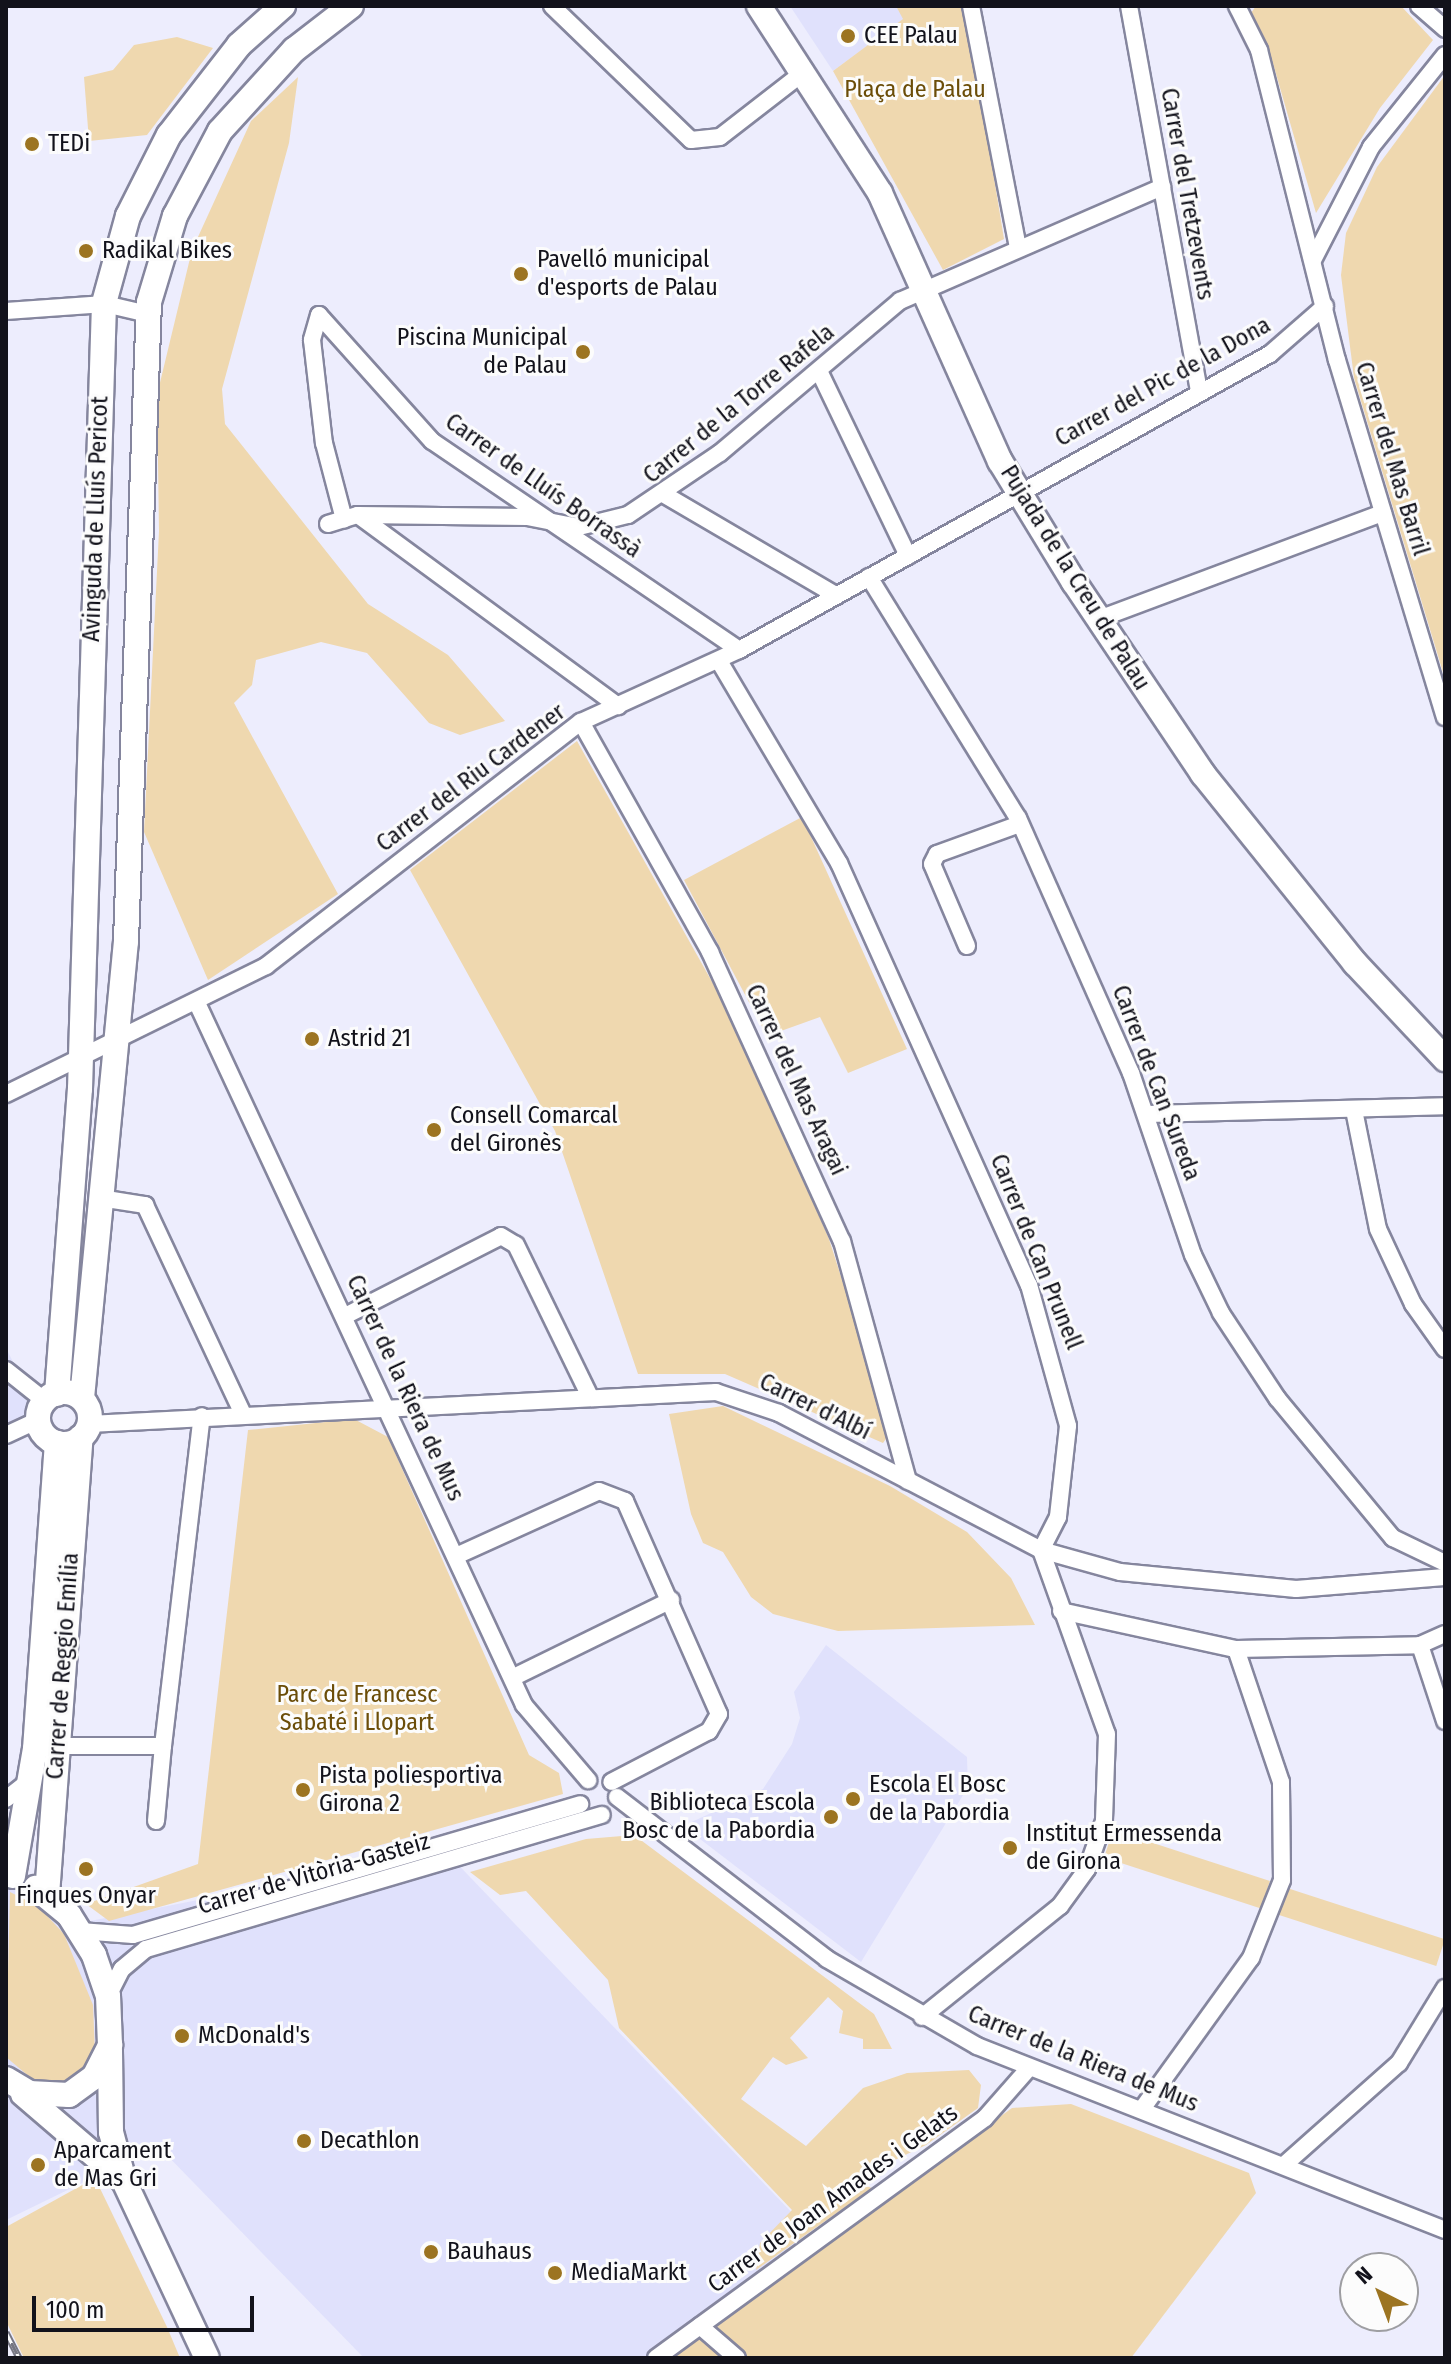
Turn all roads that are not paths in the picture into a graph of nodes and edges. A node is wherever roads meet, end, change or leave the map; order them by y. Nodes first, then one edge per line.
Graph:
1 (351, 6) edge
2 (552, 6) edge
3 (759, 6) edge
4 (971, 6) edge
5 (1129, 6) edge
6 (1237, 6) edge
7 (1419, 6) edge
8 (280, 7) edge
9 (1445, 29) edge
10 (1445, 55) edge
11 (805, 71) junction
12 (1162, 187) junction
13 (1018, 247) junction
14 (1313, 260) junction
15 (926, 286) junction
16 (105, 304) junction
17 (1325, 306) junction
18 (6, 311) edge
19 (148, 314) junction
20 (820, 373) junction
21 (1199, 392) junction
22 (1018, 492) junction
23 (665, 495) junction
24 (1383, 513) junction
25 (343, 519) junction
26 (553, 523) junction
27 (908, 556) junction
28 (869, 577) junction
29 (837, 596) junction
30 (1099, 619) junction
31 (739, 650) junction
32 (719, 661) junction
33 (618, 706) junction
34 (1445, 717) edge
35 (581, 722) junction
36 (1020, 824) junction
37 (967, 946) dead end
38 (197, 1003) junction
39 (118, 1029) junction
40 (80, 1057) junction
41 (1445, 1059) edge
42 (6, 1094) edge
43 (1445, 1106) edge
44 (1354, 1110) junction
45 (1147, 1114) junction
46 (109, 1199) junction
47 (345, 1316) junction
48 (1445, 1349) edge
49 (6, 1370) edge
50 (589, 1395) junction
51 (82, 1398) junction
52 (47, 1405) junction
53 (387, 1406) junction
54 (243, 1414) junction
55 (202, 1416) junction
56 (6, 1435) edge
57 (76, 1435) junction
58 (908, 1481) junction
59 (1041, 1550) junction
60 (456, 1556) junction
61 (1445, 1563) edge
62 (1445, 1577) edge
63 (671, 1600) junction
64 (1061, 1611) junction
65 (1445, 1634) edge
66 (1420, 1645) junction
67 (1236, 1649) junction
68 (514, 1677) junction
69 (1445, 1721) edge
70 (57, 1746) junction
71 (163, 1746) junction
72 (31, 1779) junction
73 (588, 1780) junction
74 (614, 1789) junction
75 (6, 1799) edge
76 (580, 1804) junction
77 (602, 1815) junction
78 (156, 1821) dead end
79 (10, 1873) edge
80 (47, 1895) junction
81 (80, 1931) junction
82 (1445, 1988) edge
83 (108, 1996) junction
84 (922, 2017) junction
85 (110, 2045) junction
86 (1029, 2068) junction
87 (10, 2082) edge
88 (1142, 2109) junction
89 (1284, 2165) junction
90 (124, 2181) junction
91 (1445, 2230) edge
92 (700, 2326) junction
93 (207, 2358) edge
94 (656, 2358) edge
95 (737, 2358) edge

1 - 19 street, Avinguda de Lluís Pericot
2 - 11 street
3 - 11 street, Pujada de la Creu de Palau
4 - 13 street
5 - 12 street, Carrer del Tretzevents
6 - 14 street, Carrer del Mas Barril
7 - 9 street
8 - 16 street, Avinguda de Lluís Pericot
10 - 14 street
11 - 15 street, Pujada de la Creu de Palau
12 - 13 street, Carrer de la Torre Rafela
12 - 21 street, Carrer del Tretzevents
13 - 15 street, Carrer de la Torre Rafela
14 - 17 street, Carrer del Mas Barril
15 - 20 street, Carrer de la Torre Rafela
15 - 22 street, Pujada de la Creu de Palau
16 - 18 street
16 - 19 street
16 - 40 street, Avinguda de Lluís Pericot
17 - 21 street, Carrer del Pic de la Dona
17 - 24 street, Carrer del Mas Barril
19 - 39 street, Avinguda de Lluís Pericot
20 - 23 street, Carrer de la Torre Rafela
20 - 27 street
21 - 22 street, Carrer del Pic de la Dona
22 - 27 street, Carrer del Riu Cardener
22 - 30 street, Pujada de la Creu de Palau
23 - 26 street, Carrer de la Torre Rafela
23 - 29 street
24 - 30 street
24 - 34 street, Carrer del Mas Barril
25 - 26 street, Carrer de la Torre Rafela
25 - 26 street, Carrer de Lluís Borrassà
25 - 33 street
26 - 31 street, Carrer de Lluís Borrassà
27 - 28 street, Carrer del Riu Cardener
28 - 29 street, Carrer del Riu Cardener
28 - 36 street, Carrer de Can Sureda
29 - 31 street, Carrer del Riu Cardener
30 - 41 street, Pujada de la Creu de Palau
31 - 32 street, Carrer del Riu Cardener
32 - 33 street, Carrer del Riu Cardener
32 - 59 street, Carrer de Can Prunell
33 - 35 street, Carrer del Riu Cardener
35 - 38 street, Carrer del Riu Cardener
35 - 58 street, Carrer del Mas Aragai
36 - 37 street
36 - 45 street, Carrer de Can Sureda
38 - 39 street, Carrer del Riu Cardener
38 - 47 street, Carrer de la Riera de Mus
39 - 40 street, Carrer del Riu Cardener
39 - 46 street
40 - 42 street, Carrer del Riu Cardener
40 - 52 street, Avinguda de Lluís Pericot
43 - 44 street
44 - 45 street
44 - 48 street
45 - 61 street, Carrer de Can Sureda
46 - 51 street
46 - 54 street
47 - 50 street
47 - 53 street, Carrer de la Riera de Mus
49 - 52 street
50 - 53 street, Carrer d'Albí
50 - 58 street, Carrer d'Albí
51 - 52 street
51 - 57 street
52 - 56 street
52 - 57 street
53 - 54 street, Carrer d'Albí
53 - 60 street, Carrer de la Riera de Mus
54 - 55 street, Carrer d'Albí
55 - 57 street, Carrer d'Albí
55 - 71 street
57 - 70 street, Carrer de Reggio Emília
57 - 72 street, Carrer de Reggio Emília
58 - 59 street, Carrer d'Albí
59 - 62 street, Carrer d'Albí
59 - 64 street
60 - 63 street
60 - 68 street, Carrer de la Riera de Mus
63 - 68 street
63 - 74 street
64 - 67 street
64 - 84 street
65 - 66 street
66 - 67 street
66 - 69 street
67 - 88 street
68 - 73 street, Carrer de la Riera de Mus
70 - 71 street
70 - 80 street, Carrer de Reggio Emília
71 - 78 street
72 - 75 street
72 - 79 street, Carrer de Reggio Emília
73 - 74 street
73 - 76 street
74 - 77 street
74 - 84 street, Carrer de la Riera de Mus
76 - 77 street
76 - 81 street, Carrer de Vitòria-Gasteiz
77 - 83 street, Carrer de Vitòria-Gasteiz
79 - 80 street
80 - 81 street
81 - 83 street
82 - 89 street
83 - 85 street
84 - 86 street, Carrer de la Riera de Mus
85 - 87 street
85 - 90 street
86 - 88 street, Carrer de la Riera de Mus
86 - 92 street, Carrer de Joan Amades i Gelats
87 - 90 street
88 - 89 street, Carrer de la Riera de Mus
89 - 91 street, Carrer de la Riera de Mus
90 - 93 street
92 - 94 street, Carrer de Joan Amades i Gelats
92 - 95 street

